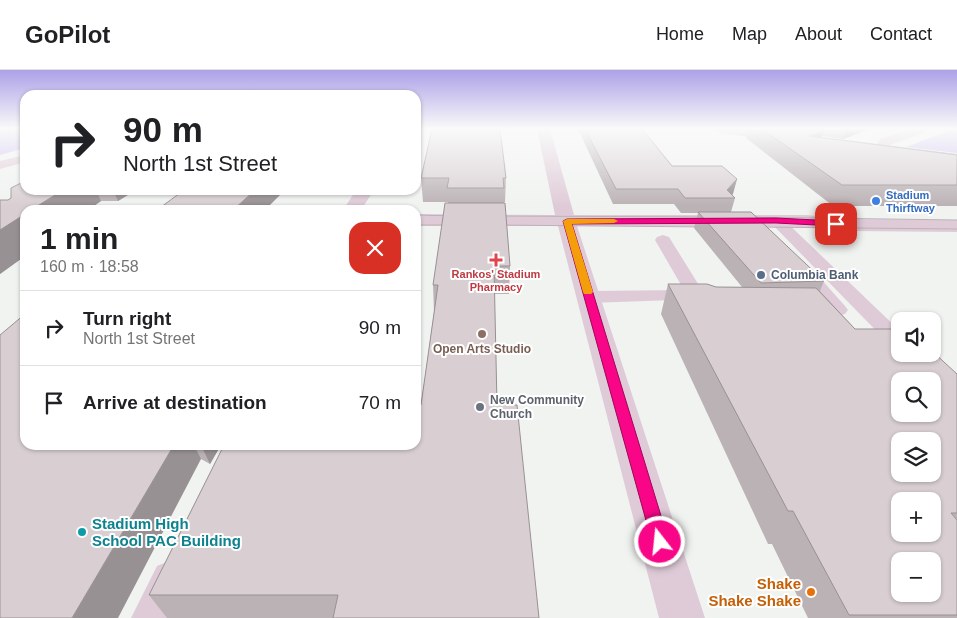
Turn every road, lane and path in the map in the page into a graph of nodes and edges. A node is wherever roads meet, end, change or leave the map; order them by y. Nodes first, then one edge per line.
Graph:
1 (550, 155) edge
2 (20, 159) edge
3 (0, 164) edge
4 (957, 217) edge
5 (421, 220) edge
6 (567, 221) junction
7 (767, 221) junction
8 (806, 221) junction
9 (957, 226) edge
10 (663, 240) dead end
11 (790, 255) edge
12 (806, 273) edge
13 (589, 297) junction
14 (791, 309) edge
15 (891, 335) edge
16 (183, 549) edge
17 (148, 618) edge
18 (682, 618) edge

1 - 6 street
2 - 3 lane
4 - 8 street
5 - 6 street
6 - 7 street
6 - 13 street
7 - 8 street
7 - 11 lane
7 - 15 lane
8 - 9 street
10 - 13 lane
12 - 14 lane
13 - 18 street
16 - 17 lane

